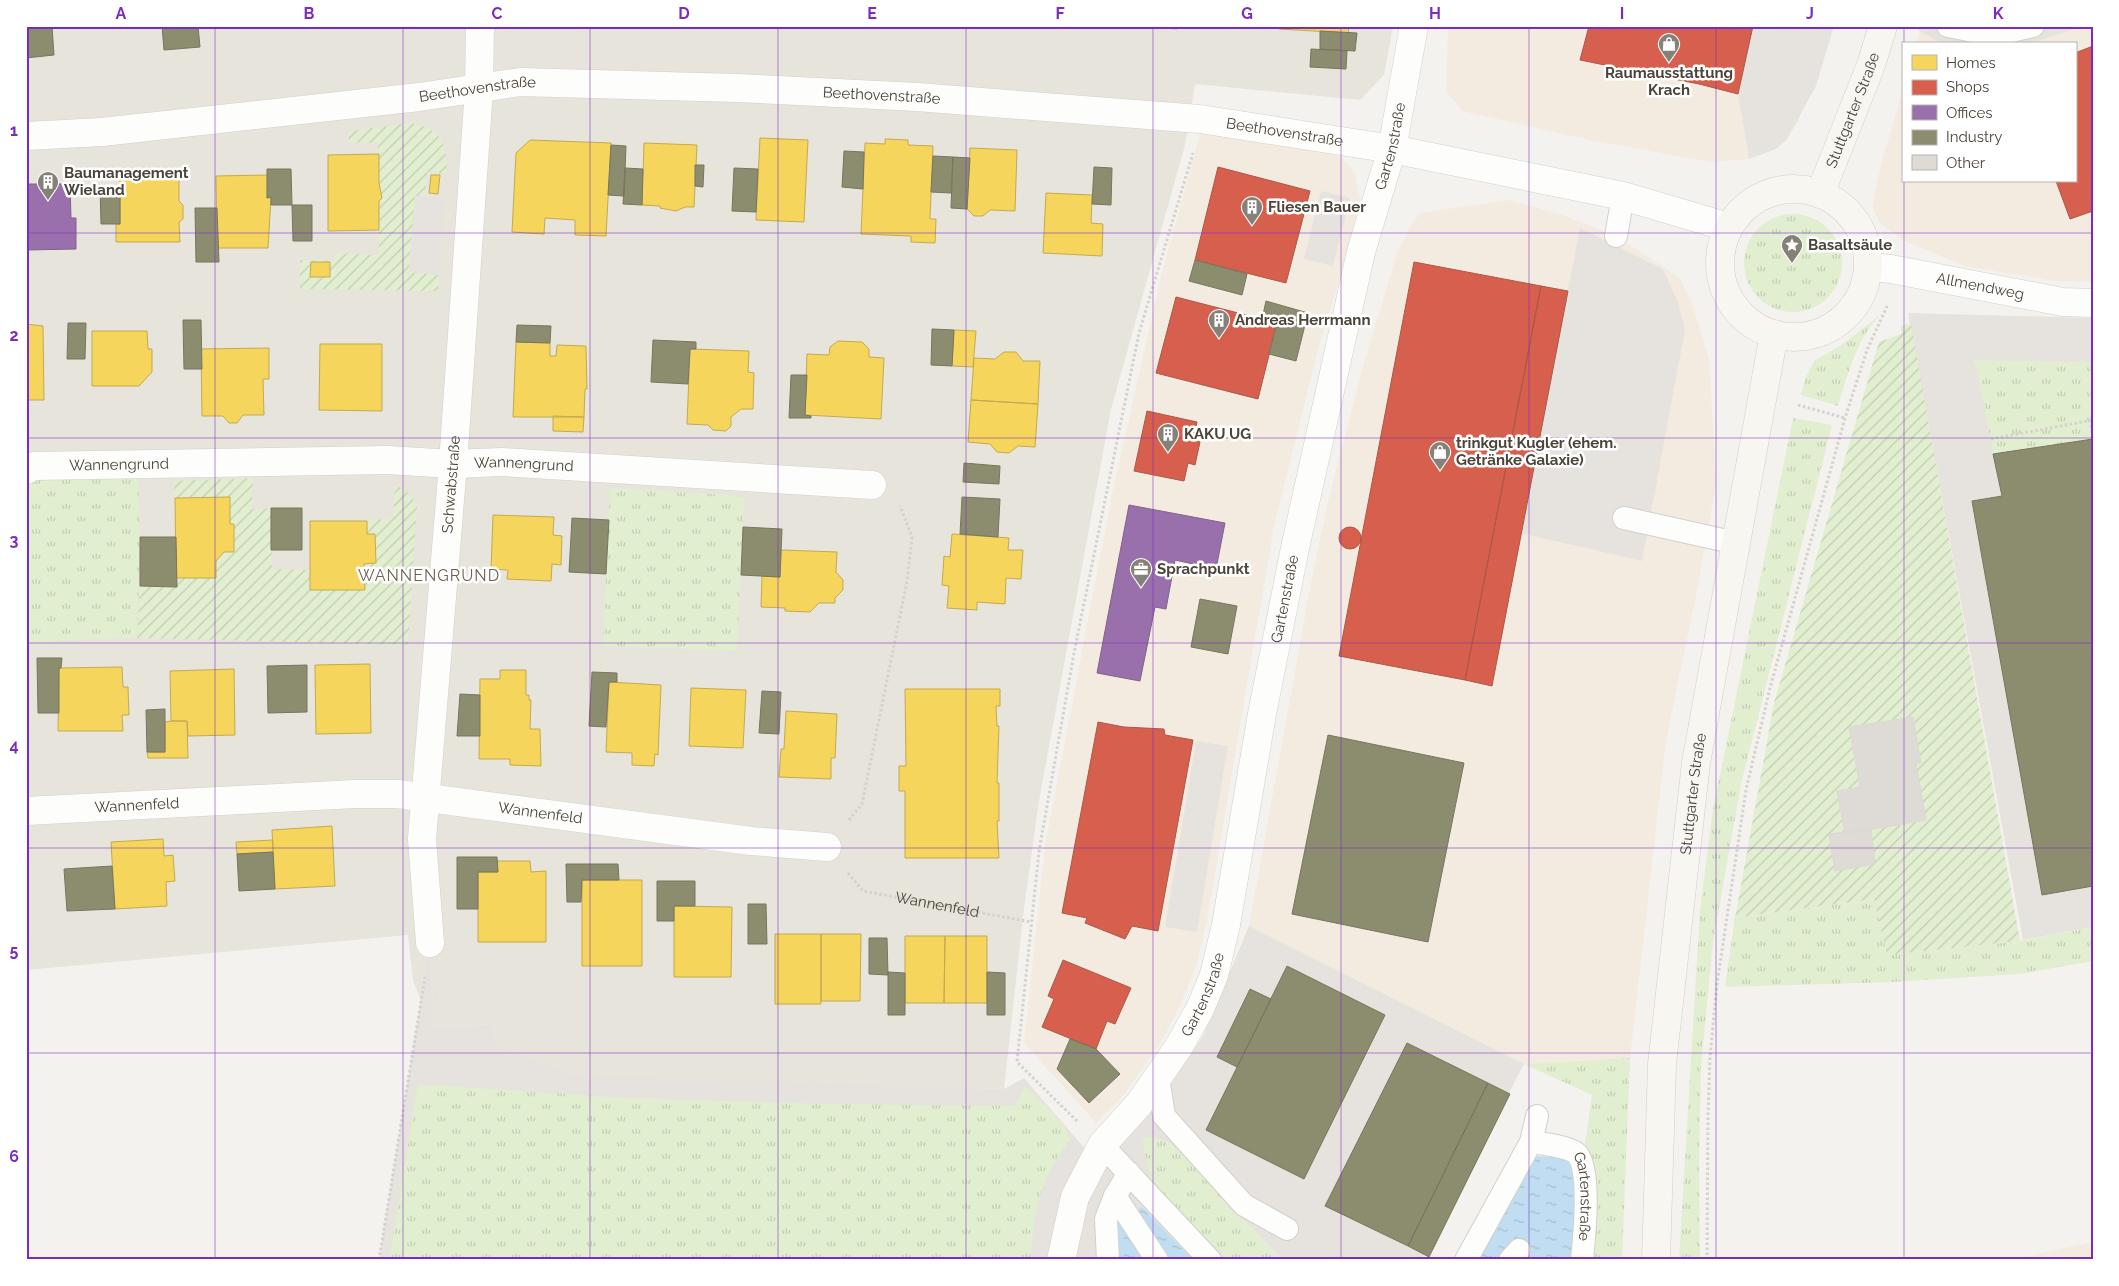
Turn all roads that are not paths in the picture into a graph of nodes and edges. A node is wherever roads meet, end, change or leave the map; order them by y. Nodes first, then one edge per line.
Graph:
1 (480, 26) edge
2 (1414, 26) edge
3 (1883, 26) edge
4 (1948, 26) edge
5 (2033, 26) edge
6 (479, 89) junction
7 (26, 136) edge
8 (1392, 149) junction
9 (1820, 194) junction
10 (1623, 196) junction
11 (1728, 227) junction
12 (1616, 236) dead end
13 (1868, 267) junction
14 (2093, 303) edge
15 (1774, 334) junction
16 (453, 464) junction
17 (26, 470) edge
18 (872, 485) road end
19 (1624, 518) dead end
20 (1736, 542) junction
21 (427, 797) junction
22 (26, 810) edge
23 (827, 847) road end
24 (430, 943) road end
25 (1158, 1078) junction
26 (1537, 1116) dead end
27 (1531, 1142) junction
28 (1102, 1145) junction
29 (1129, 1173) junction
30 (1115, 1196) junction
31 (1287, 1229) dead end
32 (1061, 1260) edge
33 (1108, 1260) edge
34 (1157, 1260) edge
35 (1210, 1260) edge
36 (1466, 1260) edge
37 (1582, 1260) edge
38 (1656, 1260) edge

1 - 6 street, Schwabstraße
2 - 8 street, Gartenstraße
3 - 9 street, Stuttgarter Straße
4 - 5 lane
6 - 7 street, Beethovenstraße
6 - 8 street, Beethovenstraße
6 - 16 street, Schwabstraße
8 - 10 street, Beethovenstraße
8 - 25 street, Gartenstraße
9 - 11 street
9 - 13 street
10 - 11 street, Beethovenstraße
10 - 12 lane
11 - 15 street
13 - 14 street, Allmendweg
13 - 15 street
15 - 20 street, Stuttgarter Straße
16 - 17 street, Wannengrund
16 - 18 street, Wannengrund
16 - 21 street, Schwabstraße
19 - 20 lane
20 - 38 street, Stuttgarter Straße
21 - 22 street, Wannenfeld
21 - 23 street, Wannenfeld
21 - 24 street, Schwabstraße
25 - 28 street, Gartenstraße
25 - 31 lane
26 - 27 lane
27 - 36 lane
27 - 37 lane, Gartenstraße
28 - 29 lane
28 - 32 street, Gartenstraße
29 - 30 lane
29 - 35 lane
30 - 33 lane
30 - 34 lane

